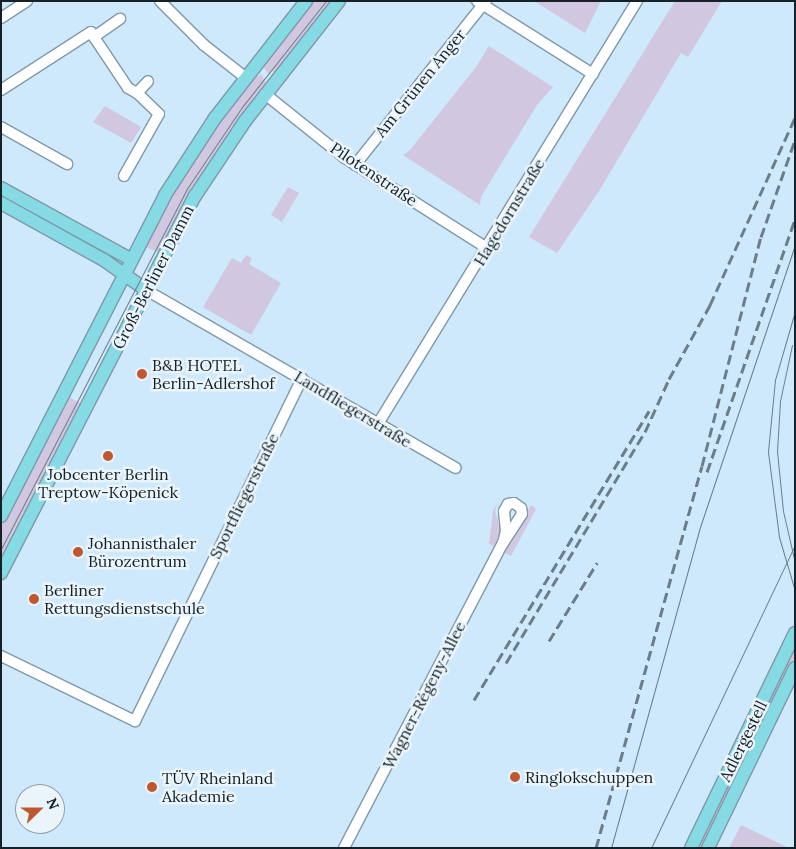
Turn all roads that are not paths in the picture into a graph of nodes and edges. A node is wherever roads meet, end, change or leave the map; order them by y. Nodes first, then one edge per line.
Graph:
1 (27, 1) edge
2 (160, 1) edge
3 (306, 1) edge
4 (339, 1) edge
5 (637, 1) edge
6 (482, 3) edge
7 (1, 18) edge
8 (120, 19) dead end
9 (94, 36) junction
10 (593, 74) junction
11 (246, 78) junction
12 (148, 81) dead end
13 (1, 90) edge
14 (137, 93) junction
15 (265, 94) junction
16 (1, 127) edge
17 (67, 164) dead end
18 (355, 165) junction
19 (124, 176) dead end
20 (1, 188) edge
21 (1, 203) edge
22 (487, 248) junction
23 (130, 259) junction
24 (123, 273) junction
25 (146, 290) junction
26 (302, 378) junction
27 (379, 422) junction
28 (456, 468) dead end
29 (1, 516) edge
30 (503, 543) dead end
31 (1, 573) edge
32 (795, 633) edge
33 (1, 656) edge
34 (795, 668) edge
35 (344, 848) edge
36 (691, 848) edge
37 (708, 848) edge

1 - 7 street
2 - 11 street
3 - 11 main road, Groß-Berliner Damm
4 - 15 main road, Groß-Berliner Damm
5 - 10 street, Hagedornstraße
6 - 10 street
6 - 18 street, Am Grünen Anger
8 - 9 street
9 - 13 street
9 - 14 street
10 - 22 street, Hagedornstraße
11 - 23 main road, Groß-Berliner Damm
12 - 14 street
14 - 19 street
15 - 18 street, Pilotenstraße
15 - 25 main road, Groß-Berliner Damm
16 - 17 street
18 - 22 street, Pilotenstraße
20 - 23 main road
21 - 24 main road
22 - 27 street, Hagedornstraße
23 - 24 main road, Groß-Berliner Damm
23 - 25 main road
24 - 25 main road
24 - 29 main road, Groß-Berliner Damm
25 - 26 street, Landfliegerstraße
25 - 31 main road, Groß-Berliner Damm
26 - 27 street, Landfliegerstraße
26 - 33 street, Sportfliegerstraße
27 - 28 street, Landfliegerstraße
30 - 35 street, Wagner-Régeny-Allee
32 - 36 main road, Adlergestell
34 - 37 main road, Adlergestell

